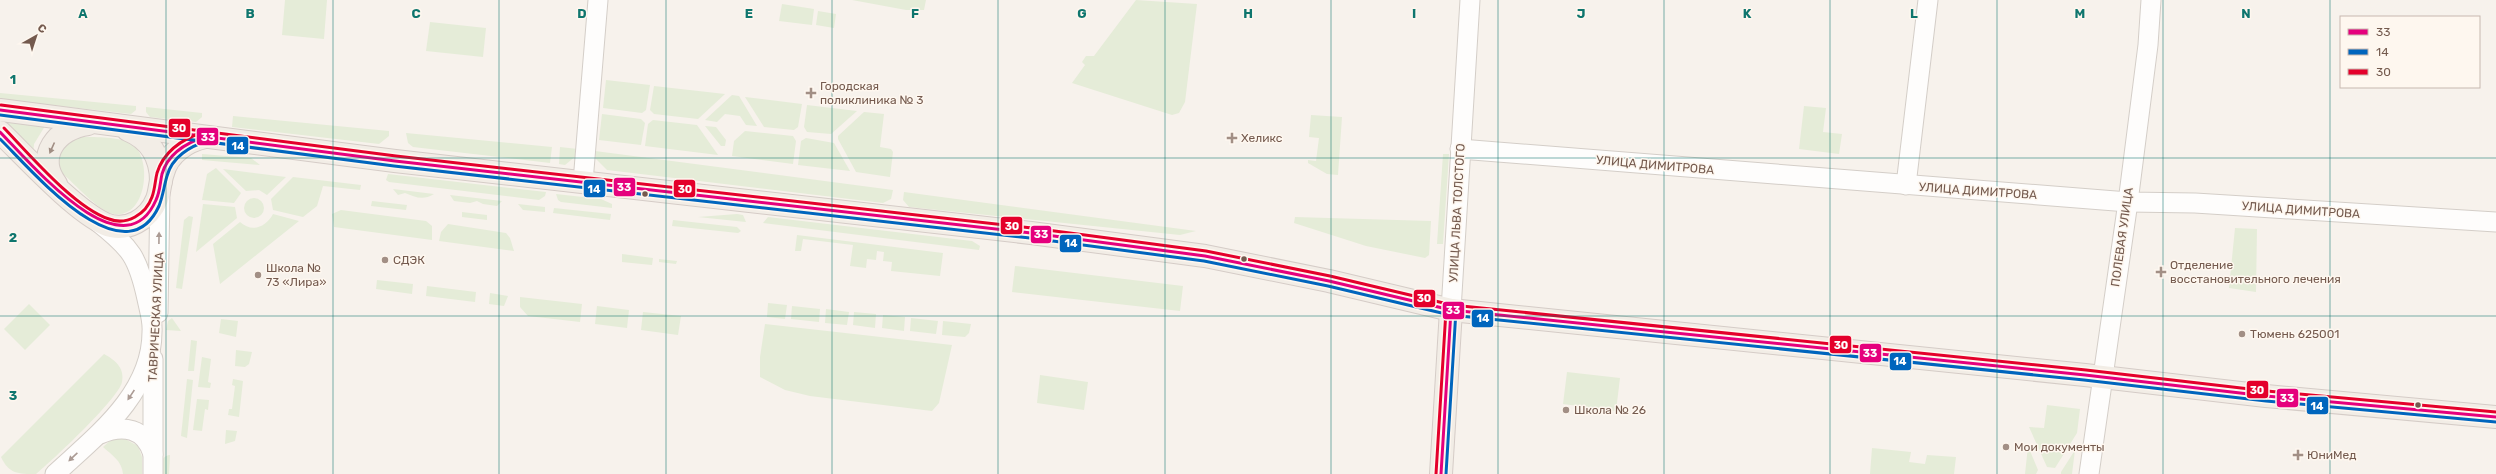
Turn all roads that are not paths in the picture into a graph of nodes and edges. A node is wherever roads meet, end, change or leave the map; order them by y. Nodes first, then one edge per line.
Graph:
1 (598, 0) edge
2 (1470, 0) edge
3 (1928, 0) edge
4 (2151, 0) edge
5 (0, 110) edge
6 (95, 123) junction
7 (121, 127) junction
8 (0, 132) edge
9 (207, 136) junction
10 (1460, 149) junction
11 (583, 182) junction
12 (160, 183) junction
13 (1906, 186) junction
14 (59, 189) junction
15 (2128, 202) junction
16 (88, 213) junction
17 (2496, 222) edge
18 (1451, 310) junction
19 (152, 332) junction
20 (2103, 377) junction
21 (2496, 417) edge
22 (100, 434) junction
23 (154, 466) edge
24 (55, 474) edge
25 (1441, 474) edge
26 (2089, 474) edge

1 - 11 street
2 - 10 street, УЛИЦА ЛЬВА ТОЛСТОГО
3 - 13 street
4 - 15 street, ПОЛЕВАЯ УЛИЦА
5 - 6 main road
6 - 7 main road
6 -> 14 main road
7 - 9 main road
7 - 12 main road
8 - 14 main road
9 - 11 main road
9 - 12 main road
10 - 13 street, УЛИЦА ДИМИТРОВА
10 - 18 street, УЛИЦА ЛЬВА ТОЛСТОГО
11 - 18 main road
12 - 16 main road
19 -> 12 street, ТАВРИЧЕСКАЯ УЛИЦА
13 - 15 street, УЛИЦА ДИМИТРОВА
14 - 16 main road
15 - 17 street, УЛИЦА ДИМИТРОВА
15 - 20 street, ПОЛЕВАЯ УЛИЦА
16 - 19 street
18 - 20 main road
18 - 25 main road, УЛИЦА ЛЬВА ТОЛСТОГО
19 -> 22 street
19 - 23 street, ТАВРИЧЕСКАЯ УЛИЦА
20 - 21 main road
20 - 26 street, ПОЛЕВАЯ УЛИЦА
22 - 23 street
22 -> 24 street

